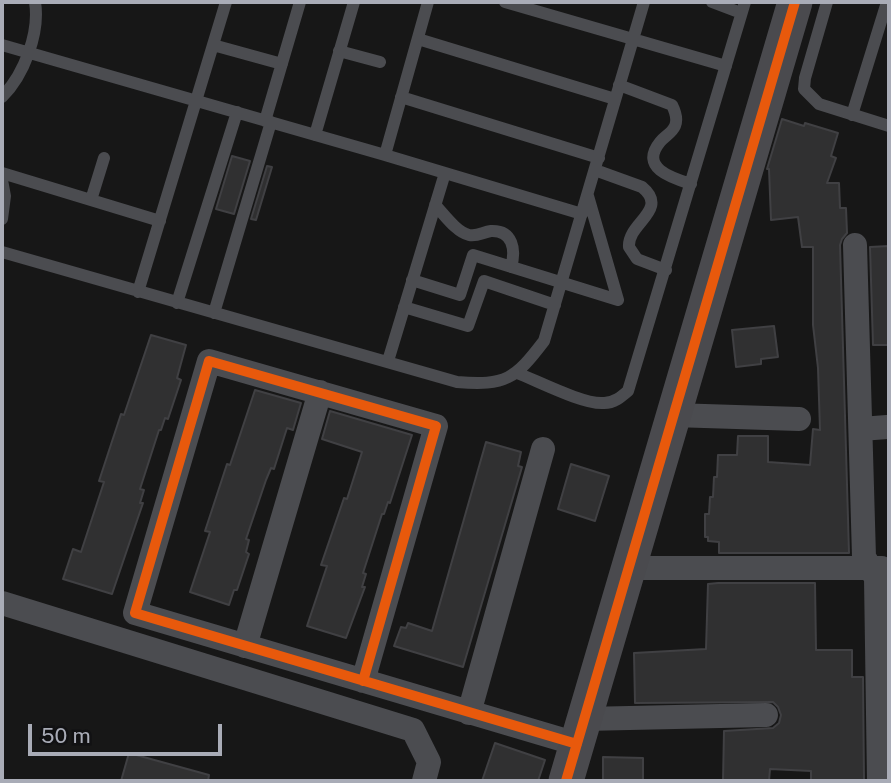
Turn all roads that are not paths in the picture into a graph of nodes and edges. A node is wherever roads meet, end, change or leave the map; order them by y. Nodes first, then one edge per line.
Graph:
1 (35, 2) edge
2 (226, 2) edge
3 (300, 2) edge
4 (354, 2) edge
5 (428, 2) edge
6 (505, 2) edge
7 (559, 2) edge
8 (644, 2) edge
9 (712, 2) edge
10 (795, 2) edge
11 (827, 2) edge
12 (887, 2) edge
13 (519, 4) edge
14 (743, 8) edge
15 (554, 16) junction
16 (884, 27) edge
17 (418, 39) junction
18 (632, 40) junction
19 (2, 45) edge
20 (213, 45) junction
21 (340, 51) junction
22 (27, 52) junction
23 (380, 62) dead end
24 (282, 64) junction
25 (726, 66) junction
26 (619, 85) junction
27 (2, 97) edge
28 (401, 97) junction
29 (615, 99) junction
30 (197, 101) junction
31 (237, 112) junction
32 (852, 115) junction
33 (268, 121) junction
34 (889, 127) edge
35 (315, 135) junction
36 (385, 155) junction
37 (104, 158) dead end
38 (597, 164) junction
39 (2, 173) edge
40 (445, 173) junction
41 (2, 180) edge
42 (691, 184) junction
43 (588, 195) junction
44 (91, 200) junction
45 (435, 205) junction
46 (582, 214) junction
47 (2, 219) edge
48 (160, 221) junction
49 (855, 245) dead end
50 (2, 252) edge
51 (511, 267) junction
52 (666, 270) junction
53 (412, 280) junction
54 (562, 281) junction
55 (138, 292) junction
56 (177, 303) junction
57 (555, 305) junction
58 (404, 307) junction
59 (214, 313) junction
60 (388, 361) junction
61 (517, 373) junction
62 (320, 392) junction
63 (673, 415) junction
64 (799, 419) dead end
65 (887, 427) dead end
66 (861, 429) junction
67 (543, 449) dead end
68 (628, 568) junction
69 (880, 568) edge
70 (2, 603) edge
71 (245, 646) junction
72 (363, 681) junction
73 (469, 713) junction
74 (765, 715) dead end
75 (580, 732) junction
76 (424, 781) edge
77 (566, 781) edge
78 (879, 781) edge

1 - 22 lane
2 - 20 lane
3 - 24 lane
4 - 21 lane
5 - 17 lane
6 - 13 lane
7 - 15 lane
8 - 18 lane
9 - 14 lane
10 - 63 street
11 - 32 lane
12 - 16 lane
13 - 15 lane
14 - 25 lane
15 - 18 lane
16 - 32 lane
17 - 28 lane
17 - 29 lane
18 - 25 lane
18 - 26 lane
19 - 22 lane
20 - 24 lane
20 - 30 lane
21 - 23 lane
21 - 35 lane
22 - 27 lane
22 - 30 lane
24 - 33 lane
25 - 42 lane
26 - 29 lane
26 - 42 lane
28 - 36 lane
28 - 38 lane
29 - 38 lane
30 - 31 lane
30 - 48 lane
31 - 33 lane
31 - 56 lane
32 - 34 lane
33 - 35 lane
33 - 59 lane
35 - 36 lane
36 - 40 lane
37 - 44 lane
38 - 43 lane
38 - 52 lane
39 - 44 lane
40 - 45 lane
40 - 46 lane
41 - 47 lane
42 - 52 lane
43 - 46 lane
43 - 54 lane
44 - 48 lane
45 - 51 lane
45 - 53 lane
46 - 54 lane
48 - 55 lane
49 - 66 street
50 - 55 lane
51 - 53 lane
51 - 54 lane
52 - 61 lane
53 - 58 lane
54 - 57 lane
55 - 56 lane
56 - 59 lane
57 - 58 lane
57 - 61 lane
58 - 60 lane
59 - 60 lane
60 - 61 lane
62 - 71 street
62 - 71 street
62 - 72 street
63 - 64 street
63 - 68 street
65 - 66 street
66 - 69 street
67 - 73 street
68 - 69 street
68 - 75 street
69 - 78 street
70 - 76 street
71 - 72 street
72 - 73 street
73 - 75 street
74 - 75 street
75 - 77 street

